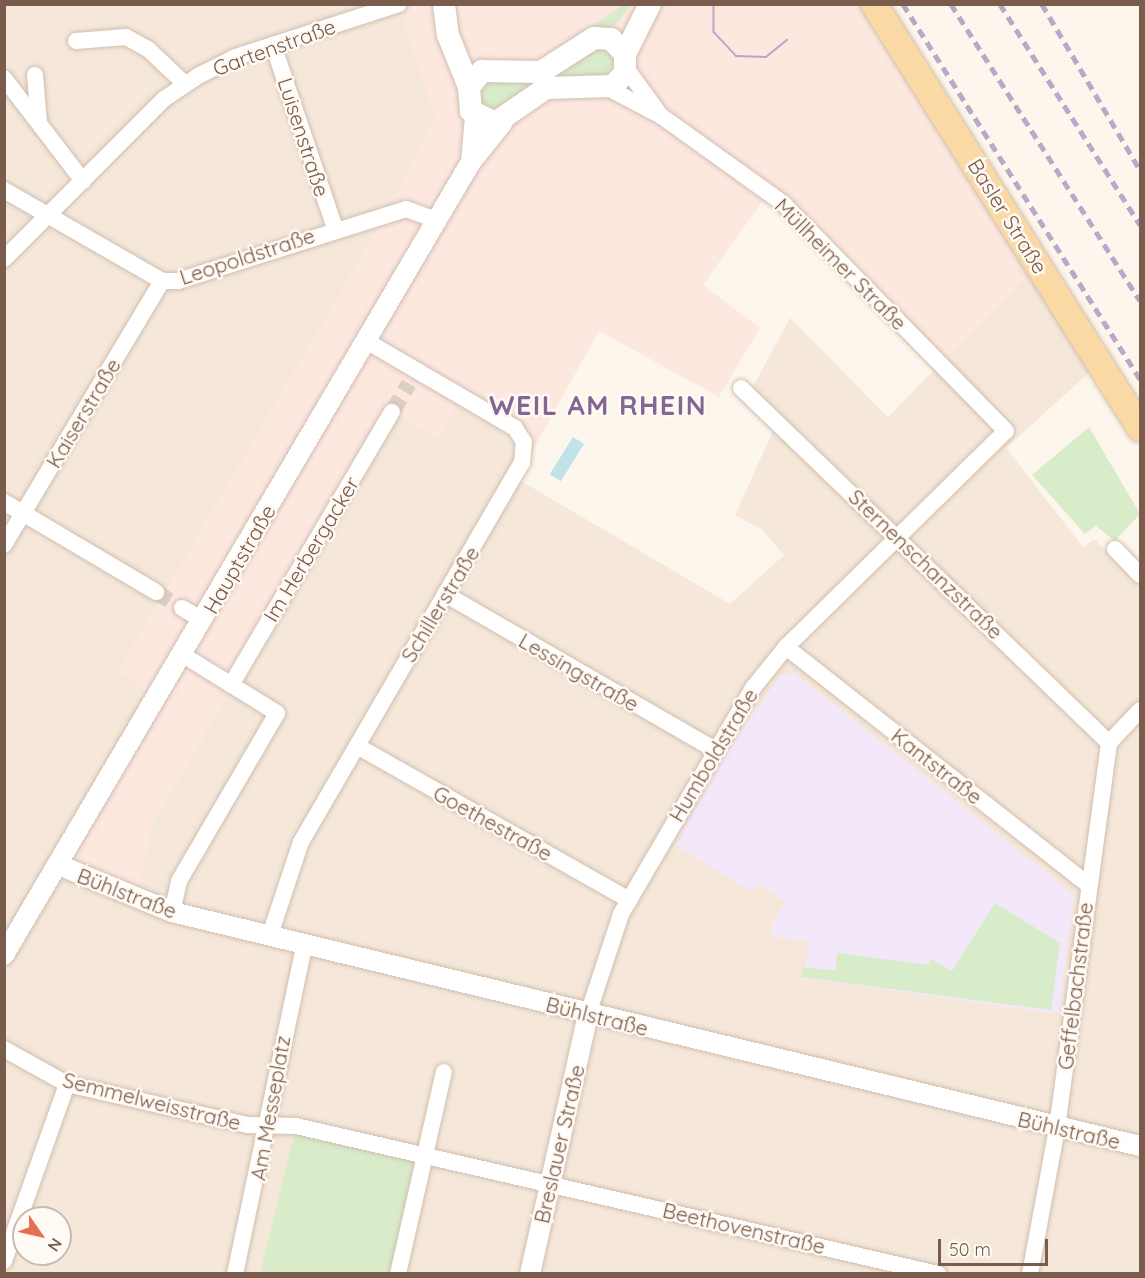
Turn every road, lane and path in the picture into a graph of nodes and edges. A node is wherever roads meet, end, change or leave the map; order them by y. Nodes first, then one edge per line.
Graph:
1 (399, 4) edge
2 (648, 4) edge
3 (874, 4) edge
4 (445, 11) edge
5 (604, 37) junction
6 (76, 40) dead end
7 (273, 45) junction
8 (626, 61) junction
9 (488, 69) junction
10 (35, 75) dead end
11 (4, 78) edge
12 (185, 84) junction
13 (469, 87) junction
14 (608, 88) junction
15 (475, 116) junction
16 (661, 116) junction
17 (503, 122) junction
18 (39, 124) junction
19 (471, 162) junction
20 (83, 181) junction
21 (4, 190) edge
22 (49, 215) junction
23 (436, 220) junction
24 (335, 228) junction
25 (4, 259) edge
26 (162, 281) junction
27 (366, 340) junction
28 (741, 388) dead end
29 (392, 412) tunnel mouth
30 (1140, 428) edge
31 (1006, 430) joint
32 (4, 502) edge
33 (23, 513) junction
34 (899, 536) junction
35 (4, 545) edge
36 (1115, 549) dead end
37 (1140, 575) edge
38 (156, 592) tunnel mouth
39 (445, 594) junction
40 (182, 608) tunnel mouth
41 (203, 620) junction
42 (786, 647) junction
43 (183, 655) junction
44 (231, 685) junction
45 (1140, 710) edge
46 (1109, 743) junction
47 (357, 746) junction
48 (714, 749) junction
49 (59, 865) junction
50 (1088, 885) junction
51 (629, 900) junction
52 (172, 912) junction
53 (270, 935) junction
54 (305, 943) junction
55 (4, 955) edge
56 (588, 1014) junction
57 (4, 1049) edge
58 (444, 1072) dead end
59 (67, 1084) junction
60 (271, 1126) junction
61 (1057, 1128) junction
62 (1140, 1146) edge
63 (425, 1155) junction
64 (550, 1183) junction
65 (4, 1262) edge
66 (235, 1274) edge
67 (398, 1274) edge
68 (531, 1274) edge
69 (938, 1274) edge
70 (1030, 1274) edge

1 - 7 street, Gartenstraße
2 - 5 main road
2 - 8 main road
3 - 30 main road, Basler Straße
4 - 9 main road
4 - 13 main road
5 - 8 main road
5 - 9 main road
6 - 12 street
7 - 12 street, Gartenstraße
7 - 24 street, Luisenstraße
8 - 14 main road
8 - 16 street, Müllheimer Straße
9 - 13 main road
10 - 18 street
11 - 18 street
12 - 20 street, Gartenstraße
13 - 15 main road
14 - 16 street, Müllheimer Straße
14 - 17 main road
15 - 17 main road
15 - 19 street, Hauptstraße
16 - 31 street, Müllheimer Straße
17 - 19 street, Hauptstraße
18 - 20 street
19 - 23 street, Hauptstraße
20 - 22 street, Gartenstraße
21 - 22 street, Leopoldstraße
22 - 25 street, Gartenstraße
22 - 26 street, Leopoldstraße
23 - 24 street, Leopoldstraße
23 - 27 street, Hauptstraße
24 - 26 street, Leopoldstraße
26 - 33 street, Kaiserstraße
27 - 39 street, Schillerstraße
27 - 41 street, Hauptstraße
28 - 34 street, Sternenschanzstraße
29 - 44 street, Im Herbergacker
31 - 34 street, Humboldstraße
32 - 33 street
33 - 35 street, Kaiserstraße
33 - 38 street
34 - 42 street, Humboldstraße
34 - 46 street, Sternenschanzstraße
36 - 37 street
39 - 47 street, Schillerstraße
39 - 48 street, Lessingstraße
40 - 41 street
41 - 43 street, Hauptstraße
42 - 48 street, Humboldstraße
42 - 50 street, Kantstraße
43 - 44 street
43 - 49 street, Hauptstraße
44 - 52 street
45 - 46 street
46 - 50 street, Geffelbachstraße
47 - 51 street, Goethestraße
47 - 53 street, Schillerstraße
48 - 51 street, Humboldstraße
49 - 52 street, Bühlstraße
49 - 55 street, Hauptstraße
50 - 61 street, Geffelbachstraße
51 - 56 street, Humboldstraße
52 - 53 street, Bühlstraße
53 - 54 street, Bühlstraße
54 - 56 street, Bühlstraße
54 - 60 street, Am Messeplatz
56 - 61 street, Bühlstraße
56 - 64 street, Breslauer Straße
57 - 59 street, Semmelweisstraße
58 - 63 street
59 - 60 street, Semmelweisstraße
59 - 65 street
60 - 63 street, Semmelweisstraße
60 - 66 street, Am Messeplatz
61 - 62 street, Bühlstraße
61 - 70 street, Geffelbachstraße
63 - 64 street, Beethovenstraße
63 - 67 street
64 - 68 street, Breslauer Straße
64 - 69 street, Beethovenstraße

